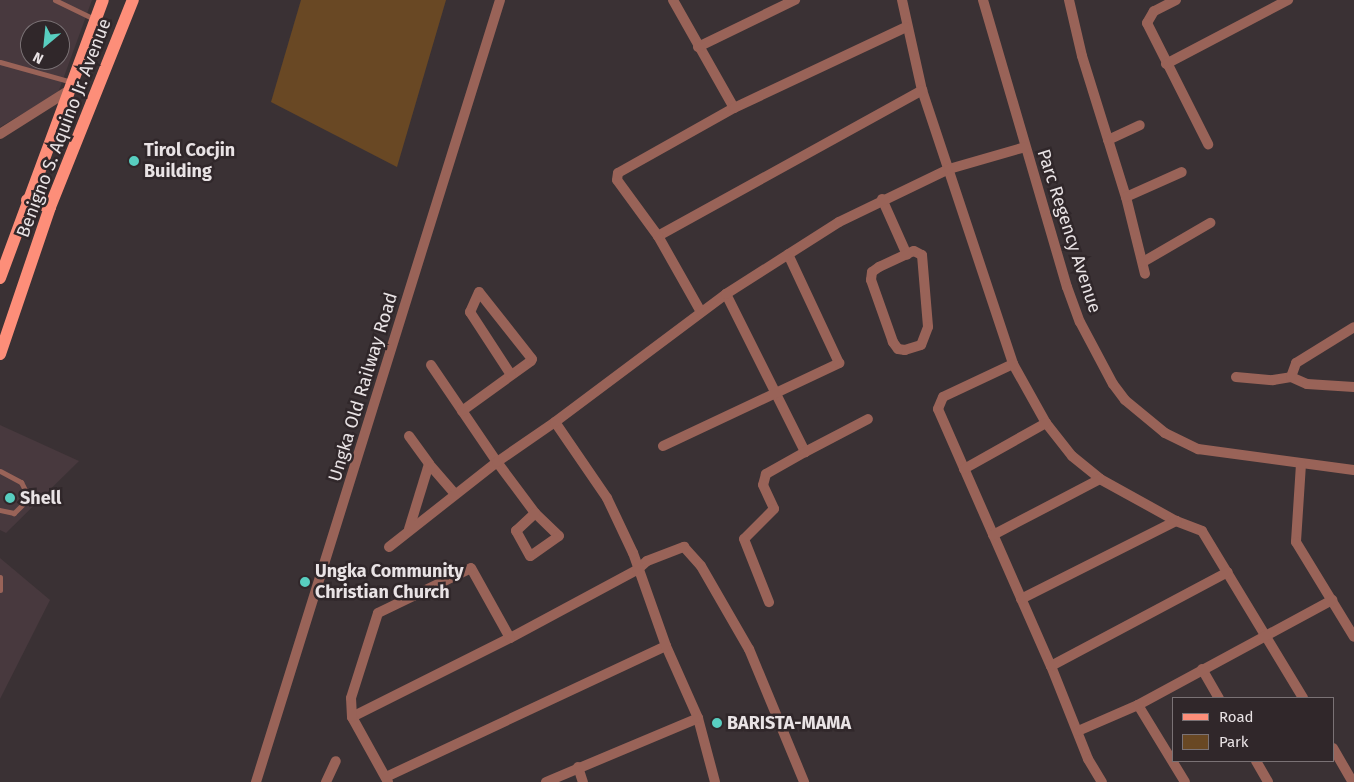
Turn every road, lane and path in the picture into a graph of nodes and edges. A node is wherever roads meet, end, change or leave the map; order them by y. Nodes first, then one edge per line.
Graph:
1 (55, 0) edge
2 (103, 0) edge
3 (133, 0) edge
4 (500, 0) edge
5 (672, 0) edge
6 (795, 0) edge
7 (902, 0) edge
8 (983, 0) edge
9 (1069, 0) edge
10 (1176, 0) edge
11 (1288, 0) edge
12 (95, 19) junction
13 (906, 27) junction
14 (698, 47) junction
15 (0, 62) edge
16 (1166, 64) junction
17 (70, 86) junction
18 (922, 90) junction
19 (734, 108) junction
20 (1140, 125) dead end
21 (0, 134) edge
22 (1108, 140) junction
23 (1208, 144) dead end
24 (1025, 147) junction
25 (949, 169) junction
26 (1182, 172) dead end
27 (1126, 197) junction
28 (27, 200) junction
29 (882, 200) junction
30 (50, 208) junction
31 (1210, 223) dead end
32 (658, 236) junction
33 (788, 254) junction
34 (907, 255) junction
35 (1143, 262) junction
36 (1145, 274) dead end
37 (0, 278) edge
38 (726, 294) junction
39 (701, 312) junction
40 (1354, 327) edge
41 (0, 354) edge
42 (1013, 364) junction
43 (431, 365) dead end
44 (511, 374) junction
45 (1291, 377) junction
46 (1236, 378) dead end
47 (1354, 386) edge
48 (776, 393) junction
49 (462, 410) junction
50 (868, 419) dead end
51 (555, 422) junction
52 (1046, 423) junction
53 (408, 436) dead end
54 (664, 446) dead end
55 (805, 452) junction
56 (497, 462) junction
57 (429, 464) junction
58 (1301, 464) junction
59 (964, 469) junction
60 (1354, 470) edge
61 (1, 473) edge
62 (1100, 479) junction
63 (455, 494) junction
64 (0, 510) edge
65 (535, 513) junction
66 (1176, 521) junction
67 (409, 529) junction
68 (993, 535) junction
69 (389, 547) dead end
70 (637, 570) junction
71 (1228, 572) junction
72 (0, 577) edge
73 (0, 590) edge
74 (1021, 600) junction
75 (1332, 600) junction
76 (769, 602) dead end
77 (1265, 635) junction
78 (1354, 637) edge
79 (510, 638) junction
80 (666, 646) junction
81 (1051, 666) junction
82 (1202, 670) junction
83 (1218, 697) edge
84 (1302, 697) edge
85 (1138, 705) junction
86 (352, 717) junction
87 (698, 718) junction
88 (1078, 731) junction
89 (1334, 750) edge
90 (336, 760) dead end
91 (1172, 761) edge
92 (1173, 762) edge
93 (1257, 762) edge
94 (578, 767) junction
95 (387, 780) edge
96 (256, 782) edge
97 (326, 782) edge
98 (546, 782) edge
99 (583, 782) edge
100 (715, 782) edge
101 (804, 782) edge
102 (1102, 782) edge
103 (1185, 782) edge
104 (1268, 782) edge
105 (1353, 782) edge

1 - 12 lane
2 - 12 main road, Benigno S. Aquino Jr. Avenue
3 - 30 main road, Benigno S. Aquino Jr. Avenue
4 - 96 street, Ungka Old Railway Road
5 - 14 street
6 - 14 street
7 - 13 street
8 - 24 street, Parc Regency Avenue
9 - 22 street
10 - 16 street
11 - 16 street
12 - 17 main road, Benigno S. Aquino Jr. Avenue
13 - 18 street
13 - 19 street
14 - 19 street
15 - 17 lane
16 - 23 street
17 - 21 street
17 - 28 main road, Benigno S. Aquino Jr. Avenue
18 - 25 street
18 - 32 street
19 - 32 street
20 - 22 street
22 - 27 street
24 - 25 street
24 - 58 street, Parc Regency Avenue
25 - 29 street
25 - 42 street
26 - 27 street
27 - 35 street
28 - 30 main road
28 - 37 main road, Benigno S. Aquino Jr. Avenue
29 - 33 street
29 - 34 street
30 - 41 main road, Benigno S. Aquino Jr. Avenue
31 - 35 street
32 - 39 street
33 - 38 street
33 - 48 street
34 - 34 street
35 - 36 street
38 - 39 street
38 - 48 street
39 - 51 street
40 - 45 street
42 - 52 street
42 - 59 street
43 - 49 street
44 - 44 street
44 - 49 street
45 - 46 street
45 - 47 street
48 - 54 street
48 - 55 street
49 - 56 street
50 - 55 street
51 - 56 street
51 - 70 street
52 - 59 street
52 - 62 street
53 - 57 street
55 - 76 street
56 - 63 street
56 - 65 street
57 - 63 street
57 - 67 street
58 - 60 street, Parc Regency Avenue
58 - 75 street
59 - 68 street
61 - 64 lane
62 - 66 street
62 - 68 street
63 - 67 street
65 - 65 street
66 - 71 street
66 - 74 street
67 - 69 street
68 - 74 street
70 - 79 street
70 - 80 street
70 - 101 street
71 - 77 street
71 - 81 street
72 - 73 lane
74 - 81 street
75 - 77 street
75 - 78 street
77 - 82 street
77 - 84 street
79 - 86 street
79 - 86 street
80 - 87 street
80 - 95 street
81 - 88 street
82 - 83 street
82 - 85 street
85 - 88 street
85 - 91 street
86 - 95 street
87 - 94 street
87 - 100 street
88 - 102 street
89 - 105 street
90 - 97 street
92 - 103 street
93 - 104 street
94 - 98 street
94 - 99 street

